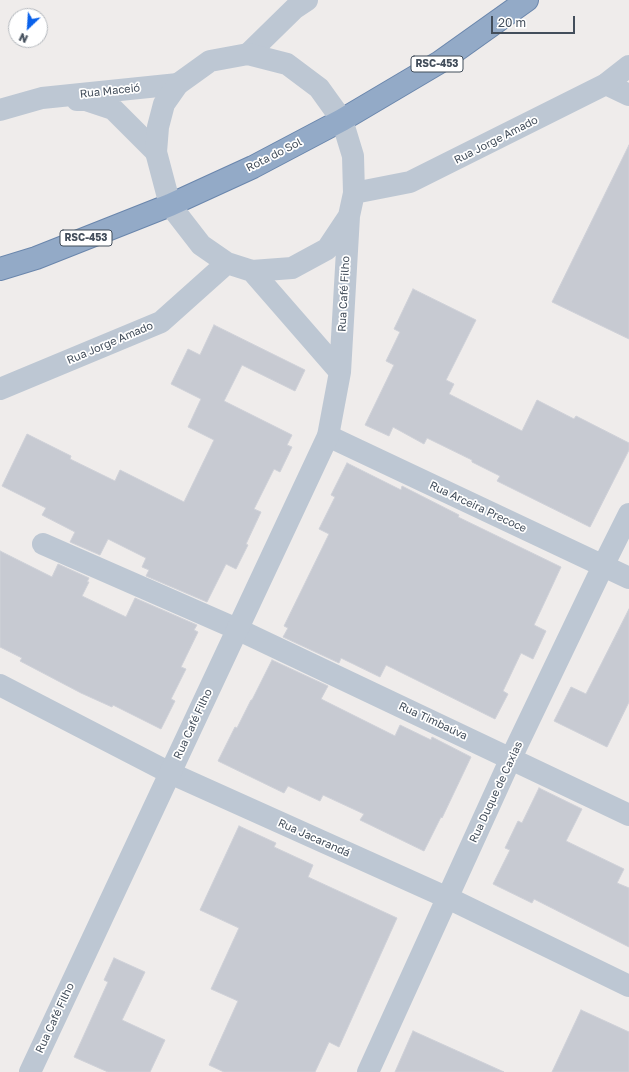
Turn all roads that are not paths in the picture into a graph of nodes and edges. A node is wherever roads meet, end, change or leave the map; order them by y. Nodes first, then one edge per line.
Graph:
1 (307, 0) edge
2 (527, 0) edge
3 (248, 54) junction
4 (629, 66) edge
5 (178, 84) junction
6 (606, 84) junction
7 (629, 95) edge
8 (42, 98) junction
9 (0, 110) edge
10 (342, 120) junction
11 (156, 152) junction
12 (354, 193) junction
13 (170, 205) junction
14 (349, 216) junction
15 (227, 263) junction
16 (0, 269) edge
17 (252, 271) junction
18 (340, 372) junction
19 (0, 389) edge
20 (328, 436) junction
21 (629, 514) edge
22 (43, 544) dead end
23 (603, 566) junction
24 (629, 578) edge
25 (237, 629) junction
26 (0, 685) edge
27 (511, 758) junction
28 (170, 773) junction
29 (629, 815) edge
30 (448, 898) junction
31 (629, 986) edge
32 (30, 1072) edge
33 (368, 1072) edge

1 - 3 street
2 - 10 highway, Rota do Sol / RSC-453
3 - 5 street
3 - 10 street
4 - 6 street, Rua Jorge Amado
5 - 8 street, Rua Maceió
5 - 11 street
6 - 7 street
6 - 12 street, Rua Jorge Amado
8 - 9 street, Rua Maceió
8 - 11 street, Rua Maceió
10 - 12 street
10 - 13 highway, Rota do Sol / RSC-453
11 - 13 street
12 - 14 street
13 - 15 street
13 - 16 highway, Rota do Sol / RSC-453
14 - 17 street
14 - 18 street, Rua Café Filho
15 - 17 street
15 - 19 street, Rua Jorge Amado
17 - 18 street
18 - 20 street, Rua Café Filho
20 - 23 street, Rua Arceira Precoce
20 - 25 street, Rua Café Filho
21 - 23 street, Rua Duque de Caxias
22 - 25 street, Rua Timbaúva
23 - 24 street, Rua Arceira Precoce
23 - 27 street, Rua Duque de Caxias
25 - 27 street, Rua Timbaúva
25 - 28 street, Rua Café Filho
26 - 28 street, Rua Jacarandá
27 - 29 street, Rua Timbaúva
27 - 30 street, Rua Duque de Caxias
28 - 30 street, Rua Jacarandá
28 - 32 street, Rua Café Filho
30 - 31 street, Rua Jacarandá
30 - 33 street, Rua Duque de Caxias

